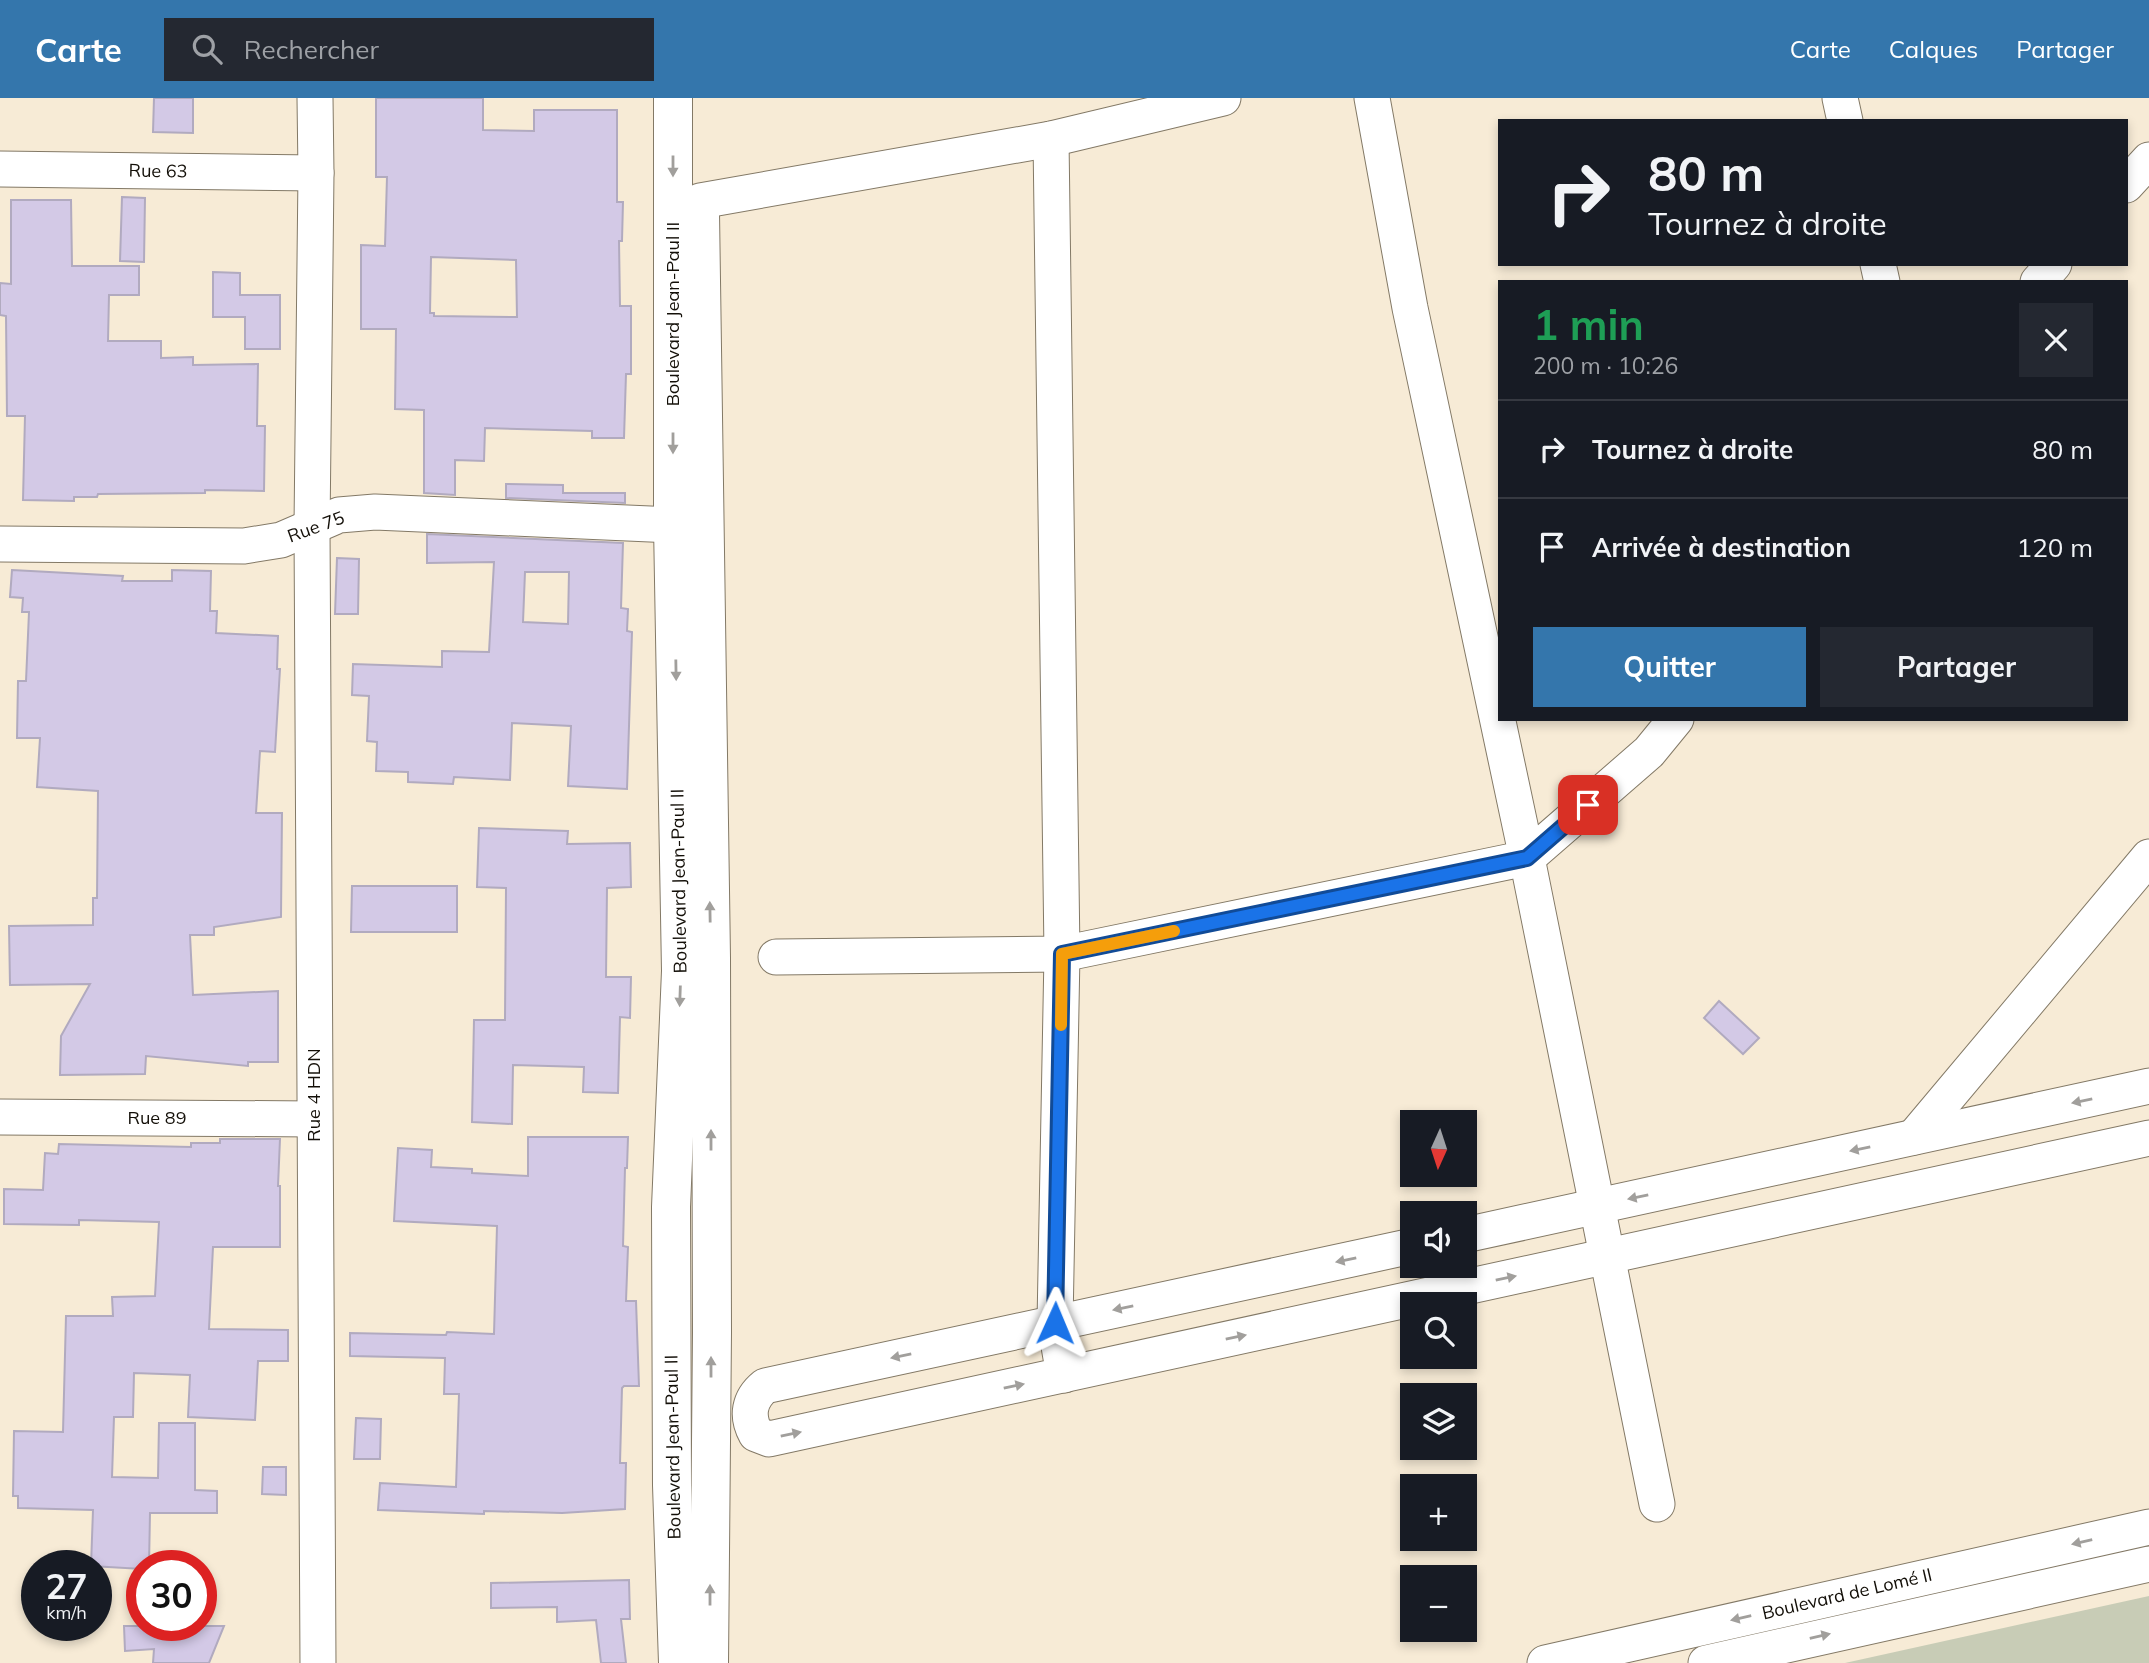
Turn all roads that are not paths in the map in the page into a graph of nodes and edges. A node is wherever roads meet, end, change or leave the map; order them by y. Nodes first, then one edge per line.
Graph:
1 (315, 98) edge
2 (673, 98) edge
3 (699, 98) edge
4 (1223, 98) edge
5 (1372, 98) edge
6 (1840, 98) edge
7 (1845, 119) edge
8 (1051, 139) junction
9 (2149, 160) edge
10 (0, 169) edge
11 (316, 173) junction
12 (2128, 183) edge
13 (699, 201) junction
14 (2052, 266) edge
15 (2040, 280) edge
16 (673, 525) junction
17 (312, 527) junction
18 (0, 544) edge
19 (1674, 721) edge
20 (2149, 857) edge
21 (1527, 858) junction
22 (1062, 954) junction
23 (776, 957) dead end
24 (2149, 1086) edge
25 (0, 1117) edge
26 (314, 1119) junction
27 (1914, 1137) junction
28 (2149, 1138) edge
29 (1596, 1206) junction
30 (1477, 1232) edge
31 (1400, 1249) edge
32 (1608, 1256) junction
33 (1055, 1323) junction
34 (1064, 1375) junction
35 (1657, 1504) dead end
36 (2149, 1527) edge
37 (2149, 1564) edge
38 (318, 1663) edge
39 (678, 1663) edge
40 (709, 1663) edge
41 (1545, 1663) edge
42 (1706, 1663) edge

1 - 11 street, Rue 4 HDN
2 -> 16 main road, Boulevard Jean-Paul II
3 - 13 main road, Boulevard Jean-Paul II
4 - 8 street
5 - 21 street
6 - 7 street
8 - 13 street
8 - 22 street
9 - 12 street
10 - 11 street, Rue 63
11 - 17 street, Rue 4 HDN
40 -> 13 main road, Boulevard Jean-Paul II
14 - 15 street
16 - 17 street, Rue 75
16 -> 39 main road, Boulevard Jean-Paul II
17 - 18 street, Rue 75
17 - 26 street, Rue 4 HDN
19 - 21 street
20 - 27 street
21 - 22 street
21 - 29 street
22 - 23 street
22 - 33 street
24 -> 27 street
25 - 26 street, Rue 89
26 - 38 street, Rue 4 HDN
27 -> 29 street
28 - 32 street
29 - 30 street
29 - 32 street
31 -> 33 street
34 -> 32 street
32 - 35 street
33 - 34 street
33 -> 34 street
36 -> 41 street, Boulevard de Lomé II
42 -> 37 street, Boulevard de Lomé II

